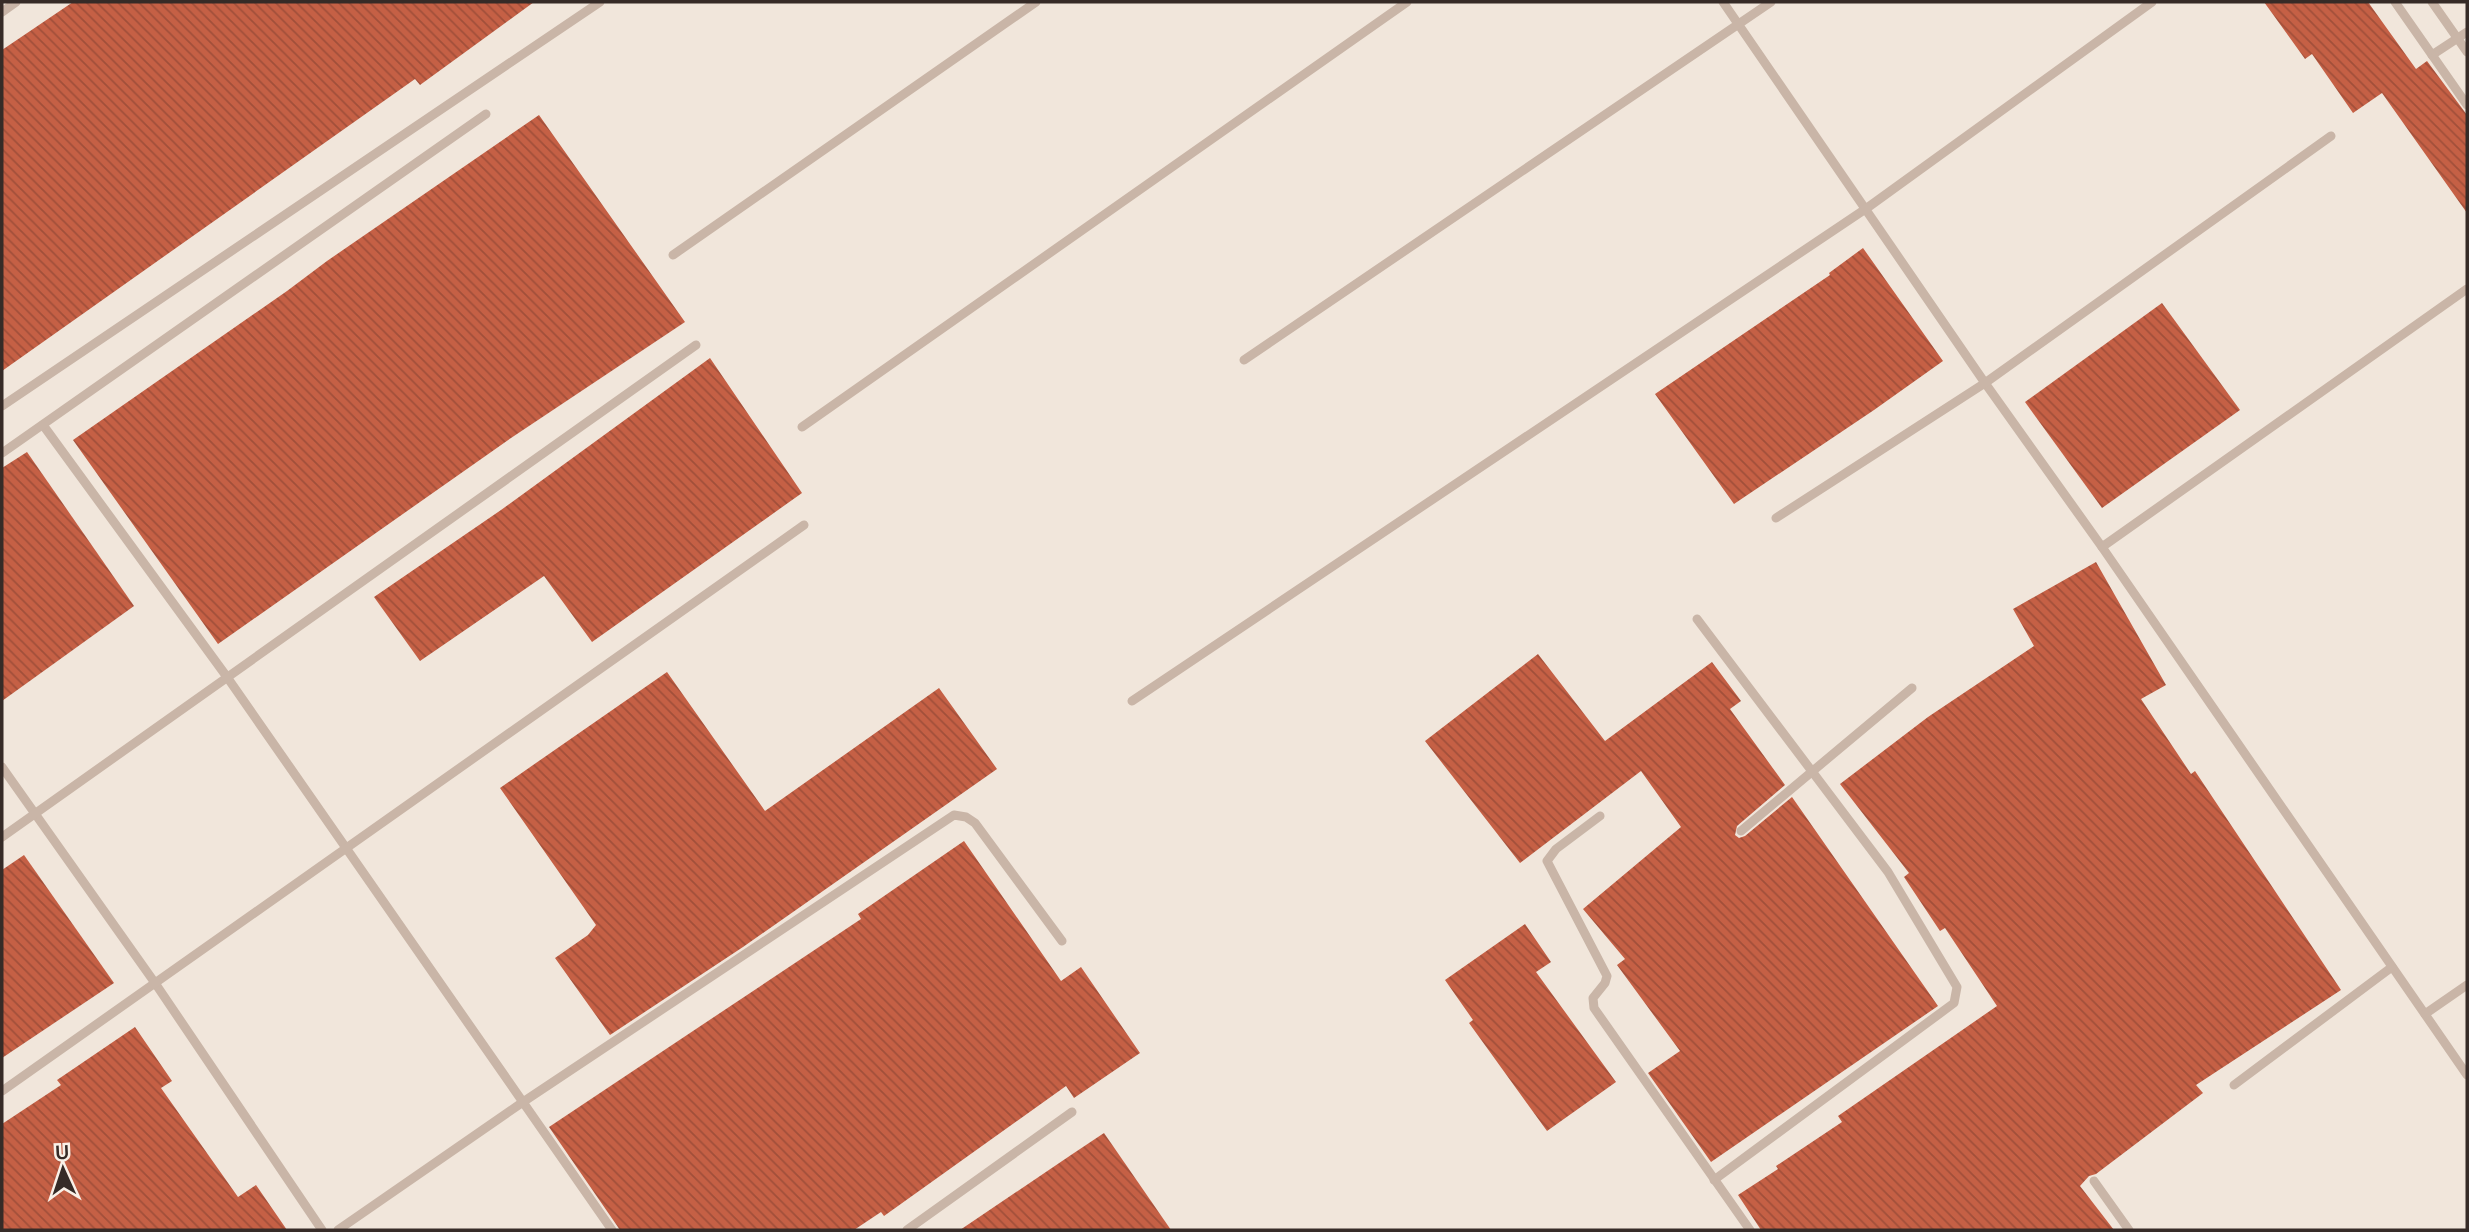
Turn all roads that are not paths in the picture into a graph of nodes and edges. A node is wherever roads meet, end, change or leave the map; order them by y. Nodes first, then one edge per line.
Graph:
1 (16, 2) edge
2 (600, 2) edge
3 (1036, 2) edge
4 (1406, 2) edge
5 (1723, 2) edge
6 (1771, 2) edge
7 (2152, 2) edge
8 (2395, 2) edge
9 (2432, 2) edge
10 (2, 12) edge
11 (1738, 24) junction
12 (2467, 32) edge
13 (2458, 38) junction
14 (2467, 52) edge
15 (2432, 55) junction
16 (2467, 105) edge
17 (486, 114) dead end
18 (2330, 136) dead end
19 (1867, 208) junction
20 (673, 255) dead end
21 (2467, 289) edge
22 (696, 345) dead end
23 (1244, 360) dead end
24 (1985, 383) junction
25 (2, 406) edge
26 (43, 425) junction
27 (802, 427) dead end
28 (2, 453) edge
29 (1776, 518) dead end
30 (804, 525) dead end
31 (2102, 547) junction
32 (1697, 619) dead end
33 (227, 677) junction
34 (1912, 688) dead end
35 (1132, 701) dead end
36 (2, 767) edge
37 (1812, 770) junction
38 (35, 813) junction
39 (1600, 816) dead end
40 (1741, 831) dead end
41 (2, 837) edge
42 (346, 848) junction
43 (1062, 941) dead end
44 (2392, 967) junction
45 (155, 983) junction
46 (2467, 985) edge
47 (2425, 1014) junction
48 (2467, 1075) edge
49 (2234, 1085) dead end
50 (2, 1091) edge
51 (523, 1102) junction
52 (1072, 1112) dead end
53 (1714, 1180) junction
54 (2094, 1181) dead end
55 (322, 1230) edge
56 (338, 1230) edge
57 (612, 1230) edge
58 (907, 1230) edge
59 (1750, 1230) edge
60 (2129, 1230) edge

1 - 10 lane
2 - 25 lane
3 - 20 lane
4 - 27 lane
5 - 11 lane
6 - 11 lane
7 - 19 lane
8 - 15 lane
9 - 13 lane
11 - 19 lane
11 - 23 lane
12 - 13 lane
13 - 14 lane
13 - 15 lane
15 - 16 lane
17 - 26 lane
18 - 24 lane
19 - 24 lane
19 - 35 lane
21 - 31 lane
22 - 33 lane
24 - 29 lane
24 - 31 lane
26 - 28 lane
26 - 33 lane
30 - 42 lane
31 - 44 lane
32 - 37 lane
33 - 38 lane
33 - 42 lane
34 - 37 lane
36 - 38 lane
37 - 40 lane
37 - 53 lane
38 - 41 lane
38 - 45 lane
39 - 53 lane
42 - 45 lane
42 - 51 lane
43 - 51 lane
44 - 47 lane
44 - 49 lane
45 - 50 lane
45 - 55 lane
46 - 47 lane
47 - 48 lane
51 - 56 lane
51 - 57 lane
52 - 58 lane
53 - 59 lane
54 - 60 lane

